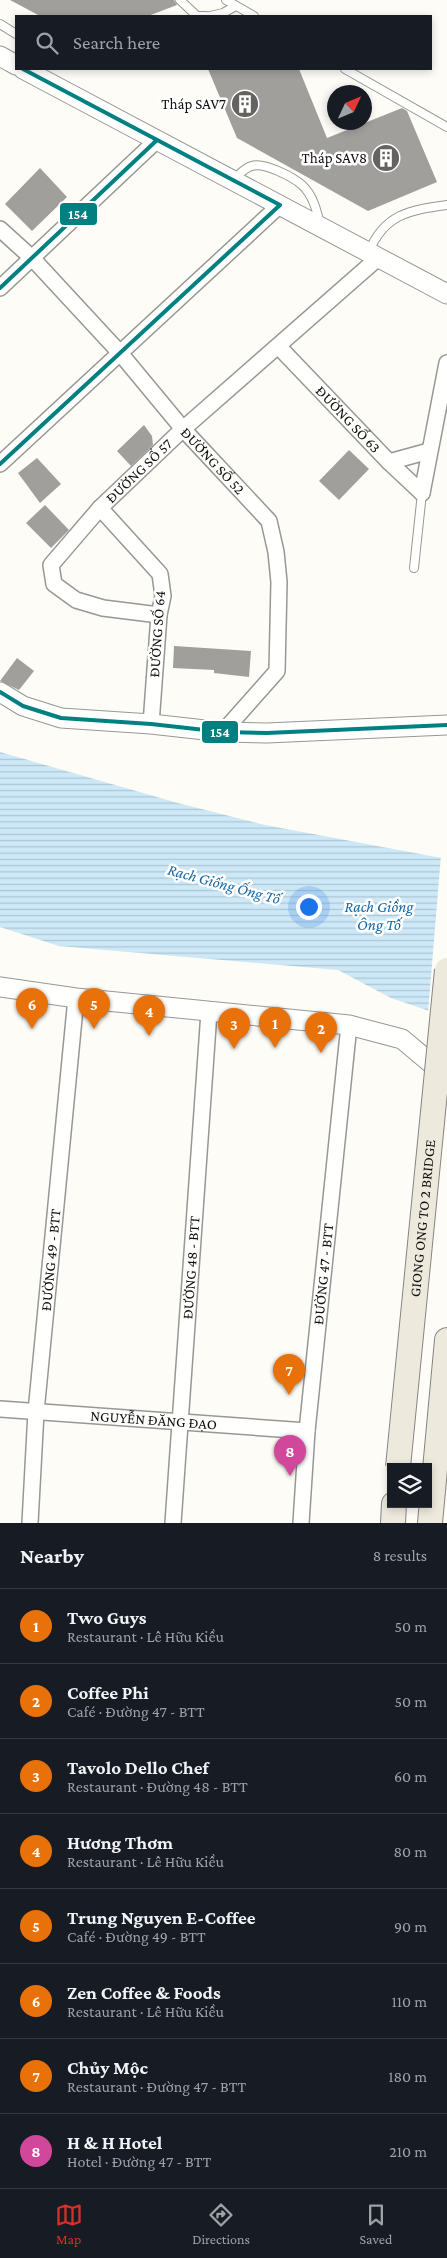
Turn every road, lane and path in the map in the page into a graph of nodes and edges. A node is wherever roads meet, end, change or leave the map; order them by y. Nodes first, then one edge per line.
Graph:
1 (180, 0) edge
2 (226, 0) edge
3 (236, 6) junction
4 (196, 15) edge
5 (214, 15) edge
6 (252, 15) edge
7 (0, 24) edge
8 (15, 33) edge
9 (0, 56) edge
10 (15, 64) edge
11 (27, 70) edge
12 (348, 70) edge
13 (447, 127) edge
14 (157, 140) junction
15 (233, 180) junction
16 (280, 205) junction
17 (447, 205) edge
18 (320, 227) junction
19 (0, 229) edge
20 (374, 255) junction
21 (32, 258) junction
22 (0, 288) edge
23 (447, 294) edge
24 (279, 347) junction
25 (120, 353) junction
26 (447, 363) edge
27 (183, 429) junction
28 (429, 451) junction
29 (389, 462) junction
30 (0, 464) edge
31 (422, 493) junction
32 (100, 508) junction
33 (414, 568) dead end
34 (159, 615) junction
35 (0, 692) edge
36 (151, 724) junction
37 (447, 725) edge
38 (223, 732) junction
39 (447, 970) edge
40 (0, 988) edge
41 (76, 998) junction
42 (209, 1012) junction
43 (349, 1025) junction
44 (447, 1077) edge
45 (447, 1340) edge
46 (0, 1409) edge
47 (36, 1412) junction
48 (182, 1422) junction
49 (307, 1431) junction
50 (398, 1463) edge
51 (394, 1508) edge
52 (30, 1523) edge
53 (173, 1523) edge
54 (301, 1523) edge
55 (392, 1523) edge
56 (430, 1523) edge

1 - 4 lane
2 - 3 lane
3 - 5 lane
3 - 6 lane
7 - 8 lane
9 - 10 street
11 - 14 street
12 - 13 lane
14 - 15 street
14 - 21 street
15 - 16 street
15 - 18 lane
16 - 18 street
16 - 25 street
17 - 20 lane
18 - 20 street
19 - 21 street, ĐƯỜNG SỐ 52
20 - 23 street
20 - 24 street, ĐƯỜNG SỐ 57
21 - 22 street
21 - 25 street, ĐƯỜNG SỐ 52
24 - 27 street, ĐƯỜNG SỐ 57
24 - 29 street, ĐƯỜNG SỐ 63
25 - 27 street, ĐƯỜNG SỐ 52
25 - 30 street
26 - 28 street
27 - 32 street, ĐƯỜNG SỐ 57
27 - 38 street, ĐƯỜNG SỐ 52
28 - 29 street, ĐƯỜNG SỐ 63
28 - 31 street
29 - 31 street, ĐƯỜNG SỐ 63
31 - 33 lane
32 - 34 street, ĐƯỜNG SỐ 64
32 - 34 street, ĐƯỜNG SỐ 57
34 - 36 street, ĐƯỜNG SỐ 64
35 - 36 street
36 - 38 street
37 - 38 street
39 - 50 main road, GIONG ONG TO 2 BRIDGE, bridge
40 - 41 street
41 - 42 street
41 - 47 street, ĐƯỜNG 49 - BTT
42 - 43 street
42 - 48 street, ĐƯỜNG 48 - BTT
43 - 44 street
43 - 49 street, ĐƯỜNG 47 - BTT
45 - 56 main road
46 - 47 street, NGUYỄN ĐĂNG ĐẠO
47 - 48 street, NGUYỄN ĐĂNG ĐẠO
47 - 52 street, ĐƯỜNG 49 - BTT
48 - 49 street, NGUYỄN ĐĂNG ĐẠO
48 - 53 street, ĐƯỜNG 48 - BTT
49 - 54 street, ĐƯỜNG 47 - BTT
51 - 55 main road

